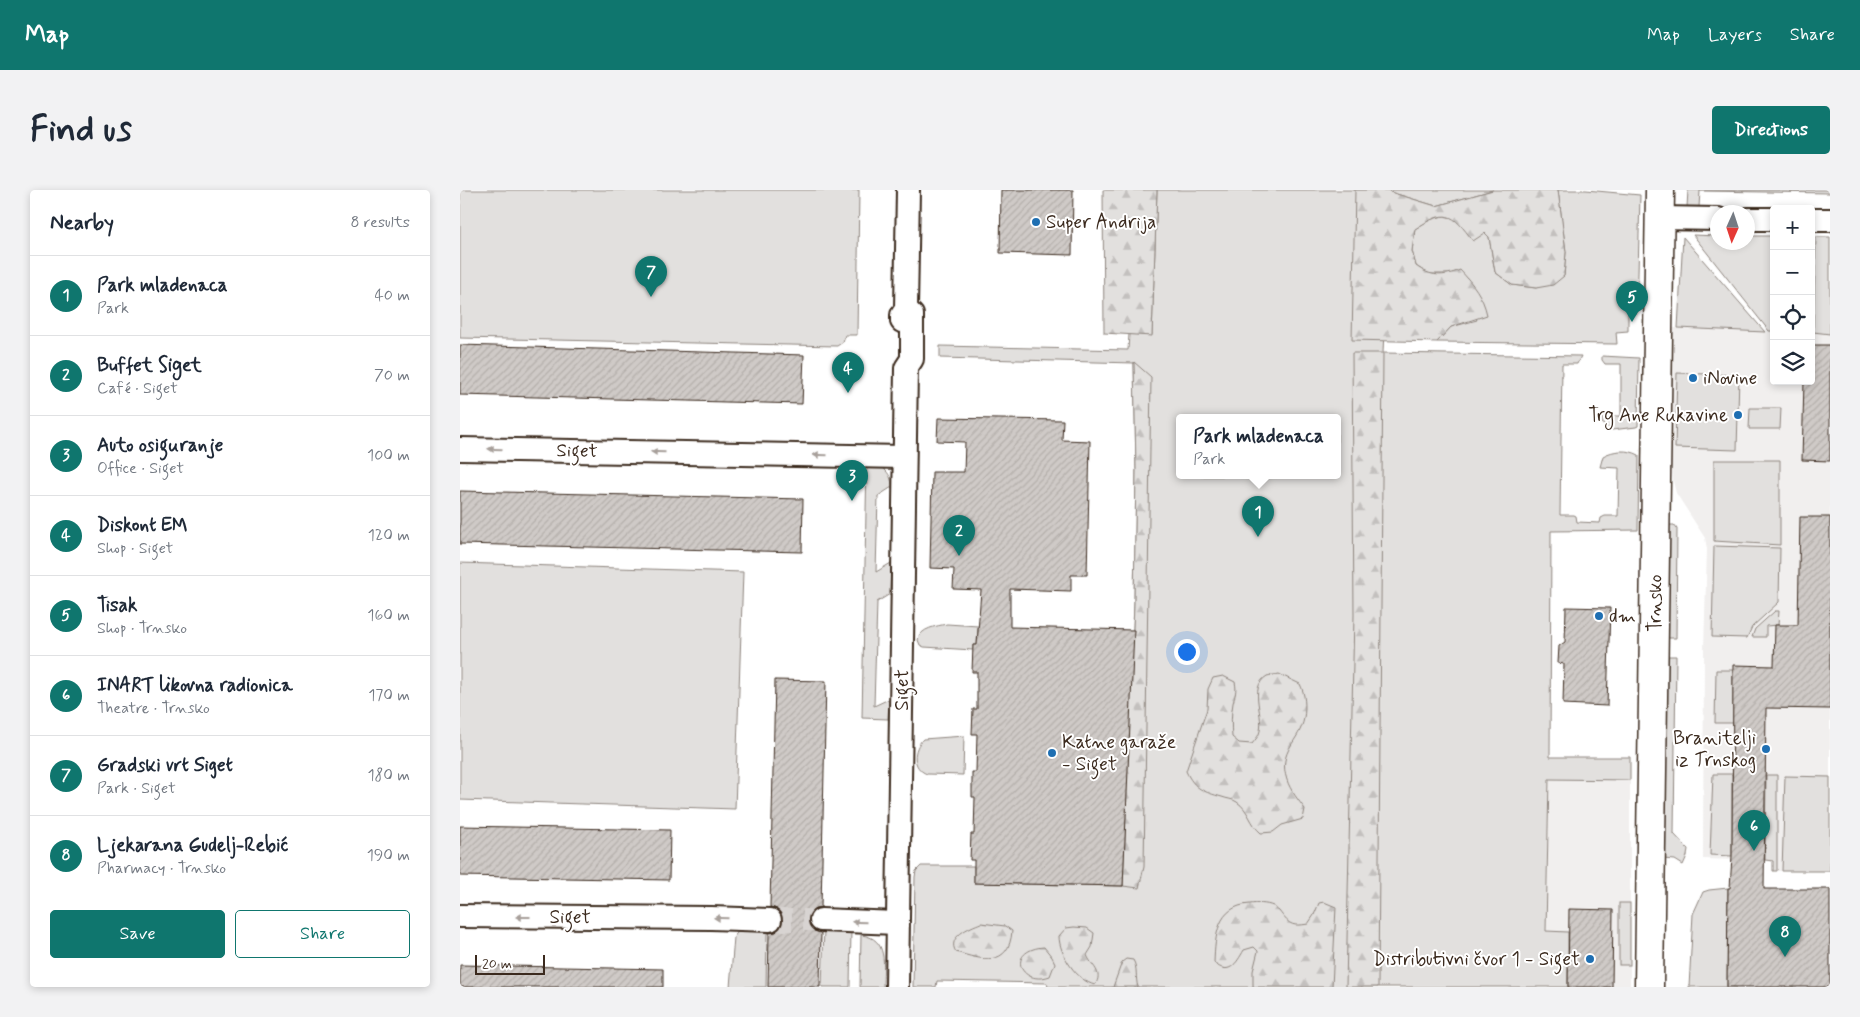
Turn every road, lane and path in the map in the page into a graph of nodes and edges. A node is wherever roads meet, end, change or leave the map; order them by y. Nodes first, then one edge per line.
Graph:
1 (908, 190) edge
2 (1660, 190) edge
3 (1660, 218) junction
4 (1710, 219) edge
5 (1755, 219) edge
6 (1770, 219) edge
7 (1815, 220) edge
8 (1830, 220) edge
9 (460, 449) edge
10 (904, 457) junction
11 (460, 916) edge
12 (770, 920) tunnel mouth
13 (821, 920) tunnel mouth
14 (897, 923) junction
15 (897, 987) edge
16 (1649, 987) edge

1 - 10 street, Siget
2 - 3 street, Trnsko
3 - 4 street
3 - 16 street, Trnsko
5 - 6 street
7 - 8 street
10 -> 9 street, Siget
10 - 14 street, Siget
12 -> 11 street, Siget
14 -> 13 street
14 - 15 street, Siget

